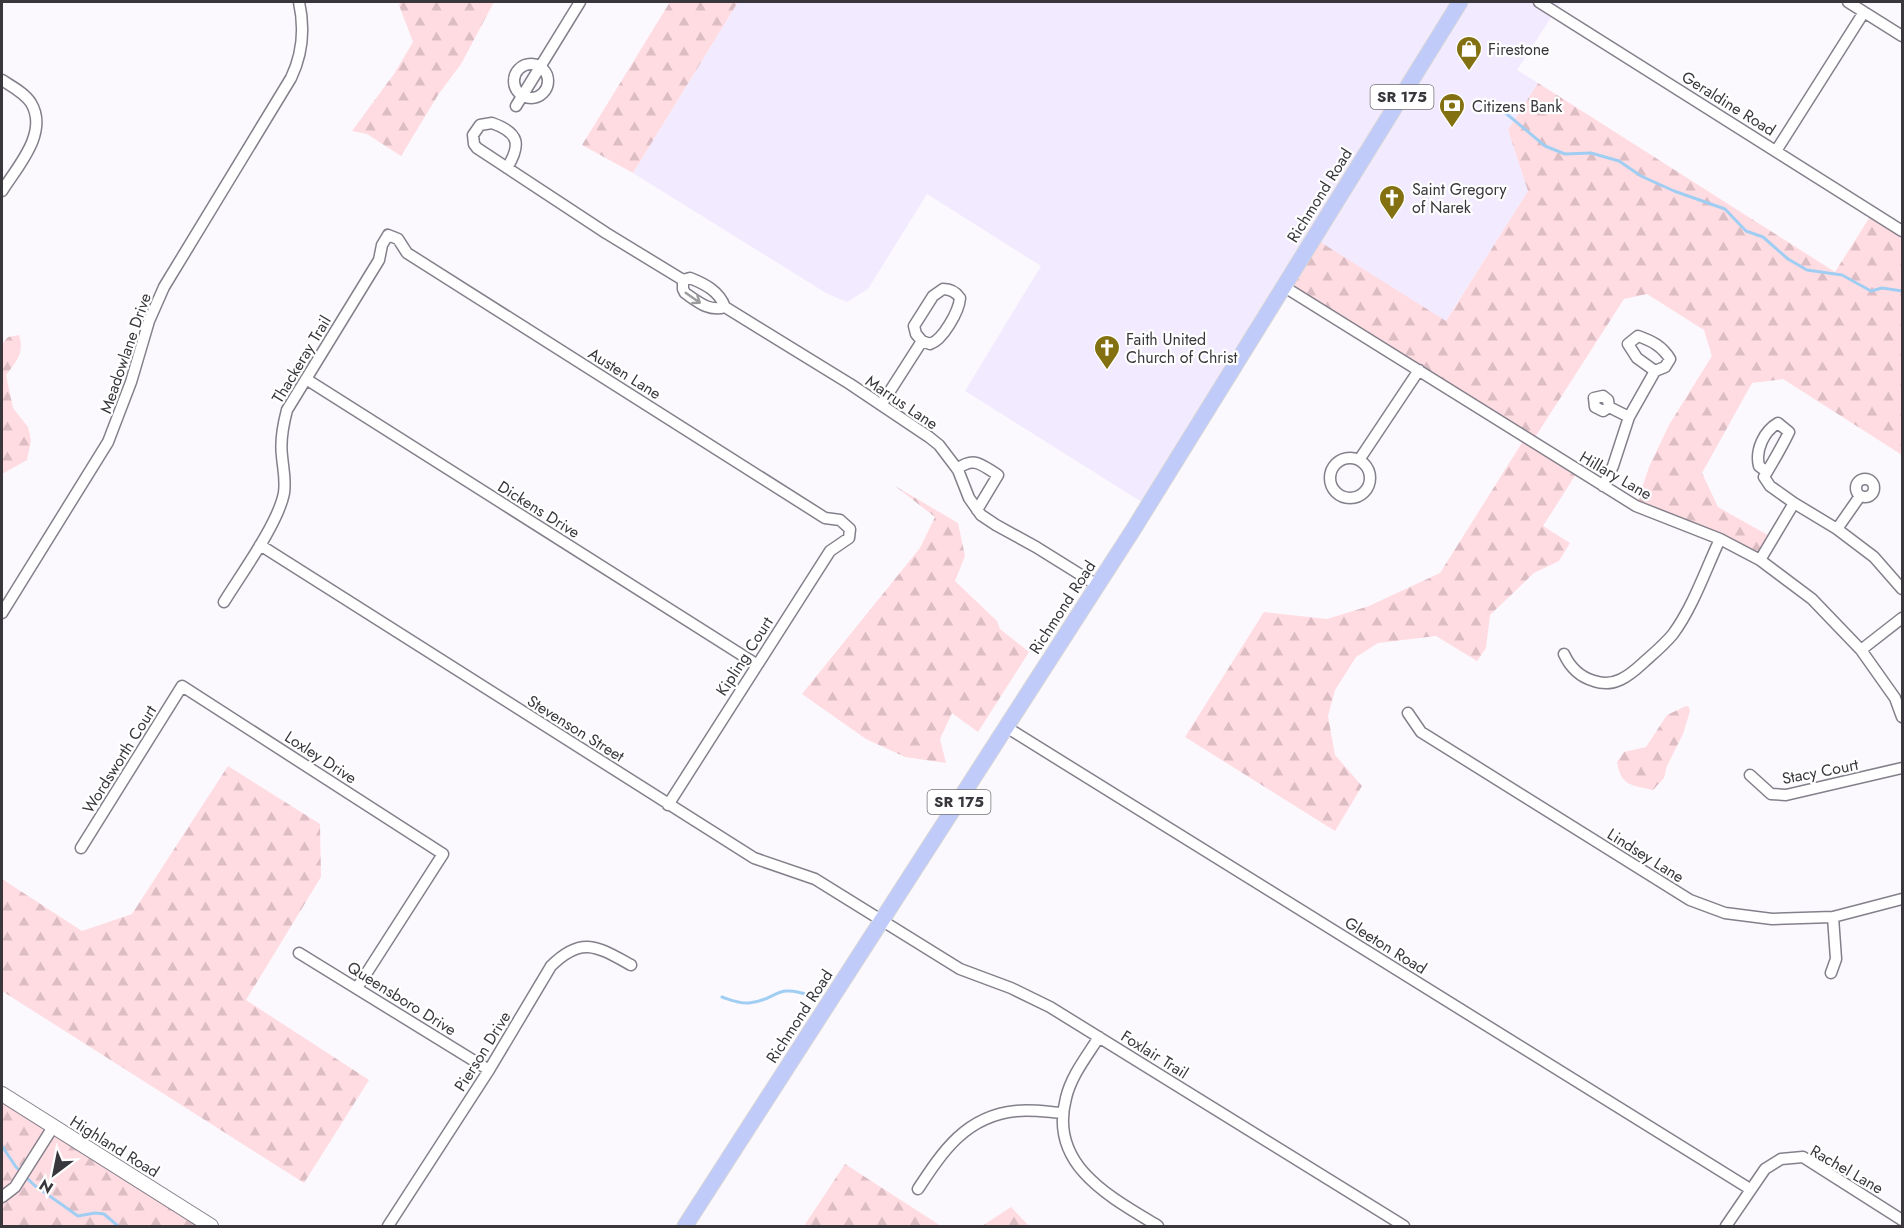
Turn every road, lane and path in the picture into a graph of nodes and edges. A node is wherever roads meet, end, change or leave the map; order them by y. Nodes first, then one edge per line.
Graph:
1 (299, 2) edge
2 (580, 2) edge
3 (1460, 2) edge
4 (1539, 2) edge
5 (1848, 2) edge
6 (1864, 12) junction
7 (1902, 36) edge
8 (540, 66) junction
9 (2, 80) edge
10 (522, 96) junction
11 (516, 106) dead end
12 (1776, 151) junction
13 (507, 168) junction
14 (2, 191) edge
15 (1902, 231) edge
16 (388, 235) joint
17 (683, 280) junction
18 (1284, 286) junction
19 (725, 307) junction
20 (922, 341) junction
21 (1419, 370) junction
22 (1655, 371) dead end
23 (306, 379) junction
24 (881, 405) junction
25 (1609, 407) dead end
26 (1629, 417) junction
27 (1359, 460) dead end
28 (957, 469) junction
29 (1767, 472) dead end
30 (1603, 486) junction
31 (1860, 496) dead end
32 (1794, 503) junction
33 (977, 510) junction
34 (850, 529) joint
35 (1838, 529) junction
36 (1720, 538) junction
37 (260, 545) junction
38 (1760, 560) junction
39 (1901, 583) edge
40 (1097, 585) junction
41 (224, 602) dead end
42 (2, 613) edge
43 (1902, 618) edge
44 (1861, 650) junction
45 (1564, 654) dead end
46 (756, 664) junction
47 (182, 686) joint
48 (1408, 713) dead end
49 (1902, 717) edge
50 (1006, 727) junction
51 (1902, 768) edge
52 (1750, 775) dead end
53 (668, 804) junction
54 (81, 848) dead end
55 (1902, 899) edge
56 (1833, 917) junction
57 (883, 922) junction
58 (299, 952) dead end
59 (631, 965) dead end
60 (1831, 973) dead end
61 (357, 988) junction
62 (1099, 1037) junction
63 (489, 1070) junction
64 (2, 1094) edge
65 (1063, 1113) junction
66 (53, 1126) junction
67 (918, 1189) dead end
68 (1750, 1189) junction
69 (2, 1197) edge
70 (1902, 1220) edge
71 (211, 1227) edge
72 (388, 1227) edge
73 (685, 1227) edge
74 (1158, 1227) edge
75 (1404, 1227) edge
76 (1726, 1227) edge

1 - 42 street, Meadowlane Drive
2 - 8 street
3 - 18 main road, Richmond Road / SR 175
4 - 12 street, Geraldine Road
5 - 6 street
6 - 7 street
6 - 12 street
8 - 10 street
8 - 10 street
8 - 10 street
9 - 14 street
10 - 11 street
12 - 15 street, Geraldine Road
13 - 13 street
13 - 17 street
16 - 23 street, Thackeray Trail
16 - 34 street, Austen Lane
17 - 19 street, Marrus Lane
17 -> 19 street, Marrus Lane
18 - 21 street, Hillary Lane
18 - 40 main road, Richmond Road / SR 175
19 - 24 street, Marrus Lane
20 - 20 street
20 - 24 street
21 - 27 street
21 - 30 street, Hillary Lane
22 - 26 street
23 - 37 street, Thackeray Trail
23 - 46 street, Dickens Drive
24 - 28 street, Marrus Lane
25 - 26 street
26 - 30 street
28 - 33 street, Marrus Lane
28 - 33 street
29 - 32 street
30 - 36 street, Hillary Lane
31 - 35 street
32 - 35 street
32 - 38 street
33 - 40 street, Marrus Lane
34 - 46 street, Kipling Court
35 - 39 street
36 - 38 street, Hillary Lane
36 - 45 street
37 - 41 street, Thackeray Trail
37 - 53 street, Stevenson Street
38 - 44 street, Hillary Lane
40 - 50 main road, Richmond Road / SR 175
43 - 44 street
44 - 49 street, Hillary Lane
46 - 53 street, Kipling Court
47 - 54 street, Wordsworth Court
47 - 61 street, Loxley Drive
48 - 56 street, Lindsey Lane
50 - 57 main road, Richmond Road / SR 175
50 - 68 street, Gleeton Road
51 - 52 street, Stacy Court
53 - 57 street, Stevenson Street
55 - 56 street, Lindsey Lane
56 - 60 street
57 - 62 street, Foxlair Trail
57 - 73 main road, Richmond Road / SR 175
58 - 61 street, Queensboro Drive
59 - 63 street, Pierson Drive
61 - 63 street, Queensboro Drive
62 - 65 street
62 - 75 street, Foxlair Trail
63 - 72 street, Pierson Drive
64 - 66 street, Highland Road
65 - 67 street
65 - 74 street
66 - 69 street
66 - 71 street, Highland Road
68 - 70 street, Rachel Lane
68 - 76 street, Rachel Lane

